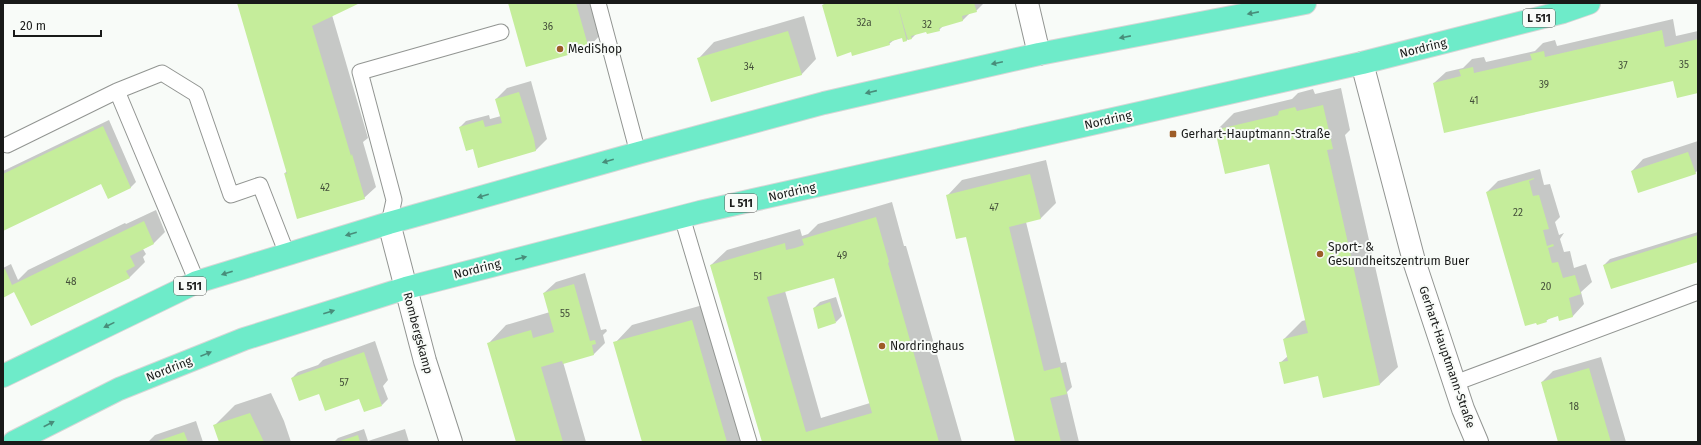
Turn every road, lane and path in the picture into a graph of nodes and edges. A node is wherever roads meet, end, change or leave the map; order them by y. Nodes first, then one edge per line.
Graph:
1 (598, 3) edge
2 (1027, 3) edge
3 (1305, 3) edge
4 (1589, 3) edge
5 (501, 32) dead end
6 (1039, 54) junction
7 (1362, 63) junction
8 (117, 91) junction
9 (7, 145) dead end
10 (638, 153) junction
11 (682, 217) junction
12 (389, 223) junction
13 (286, 254) junction
14 (197, 282) junction
15 (406, 288) junction
16 (1698, 292) edge
17 (3, 376) edge
18 (1455, 383) junction
19 (14, 442) edge
20 (451, 442) edge
21 (749, 442) edge
22 (1477, 442) edge

1 - 10 lane
2 - 6 street
3 -> 6 main road, L 511
4 - 7 main road, Nordring / L 511
5 - 12 lane
6 -> 10 main road, L 511
7 - 11 main road, Nordring / L 511
7 - 18 street, Gerhart-Hauptmann-Straße
8 - 9 lane
8 - 13 lane
8 - 14 lane
10 -> 12 main road, L 511
15 -> 11 main road, Nordring / L 511
11 - 21 lane
12 -> 13 main road, L 511
12 - 15 street, Rombergskamp
13 -> 14 main road, L 511
14 -> 17 main road, L 511
19 -> 15 main road, Nordring / L 511
15 - 20 street, Rombergskamp
16 - 18 lane
18 - 22 street, Gerhart-Hauptmann-Straße

